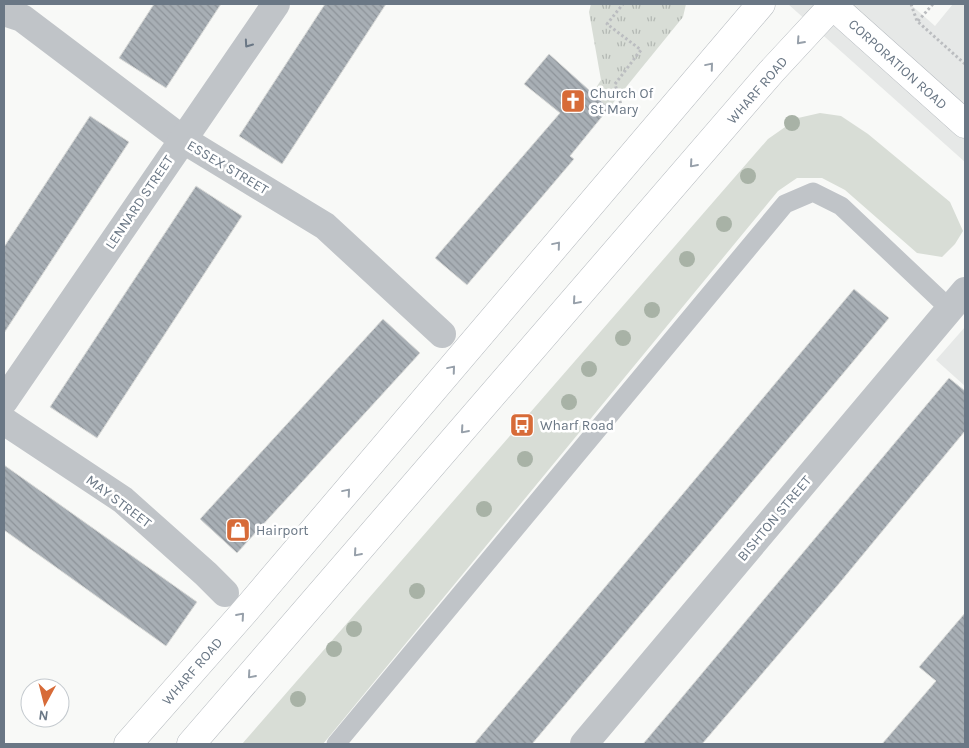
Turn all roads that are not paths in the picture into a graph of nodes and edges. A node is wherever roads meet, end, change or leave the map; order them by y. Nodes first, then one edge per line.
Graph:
1 (276, 4) edge
2 (761, 4) edge
3 (832, 4) edge
4 (4, 12) edge
5 (965, 124) edge
6 (182, 139) junction
7 (958, 300) edge
8 (442, 334) dead end
9 (4, 401) edge
10 (4, 421) edge
11 (225, 593) dead end
12 (128, 744) edge
13 (191, 744) edge
14 (336, 744) edge
15 (584, 744) edge

1 -> 6 street, LENNARD STREET
12 -> 2 main road, WHARF ROAD
3 - 5 main road, CORPORATION ROAD
3 -> 13 main road, WHARF ROAD
4 - 6 street, ESSEX STREET
6 - 8 street, ESSEX STREET
6 - 9 street, LENNARD STREET
7 - 14 lane
7 - 15 street, BISHTON STREET
10 - 11 street, MAY STREET

